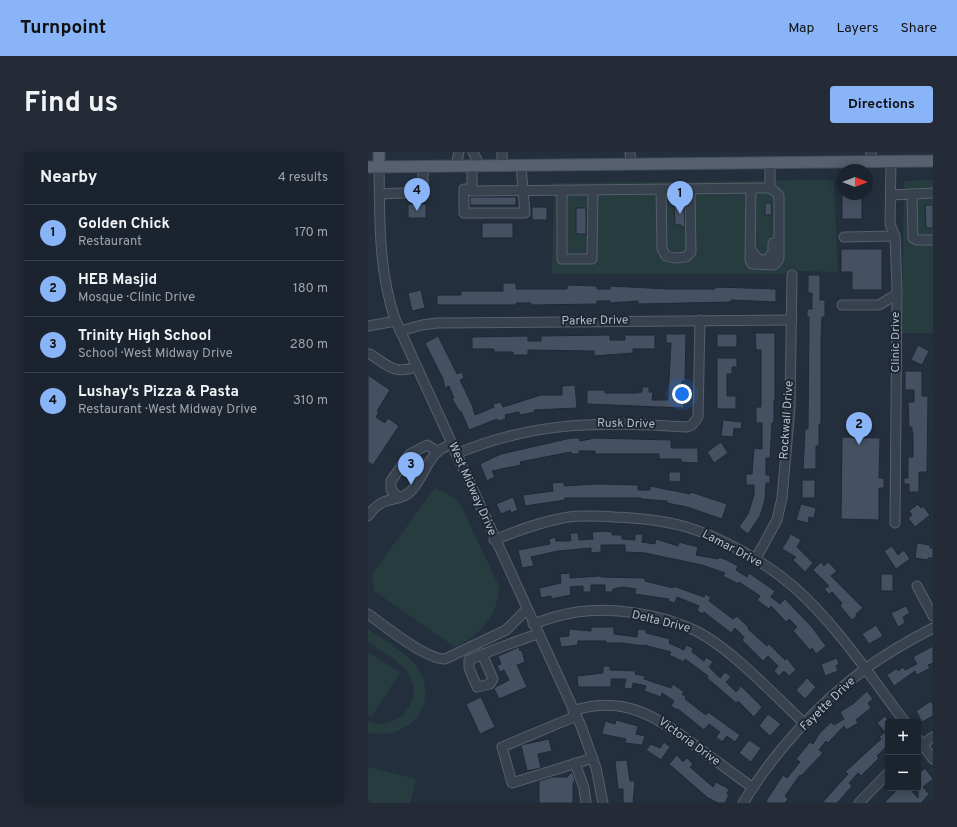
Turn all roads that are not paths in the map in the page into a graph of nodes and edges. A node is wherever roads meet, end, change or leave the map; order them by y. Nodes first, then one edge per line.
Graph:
1 (379, 152) edge
2 (459, 152) edge
3 (472, 152) edge
4 (502, 152) edge
5 (630, 152) edge
6 (871, 157) edge
7 (933, 161) edge
8 (891, 162) junction
9 (770, 163) junction
10 (630, 164) junction
11 (456, 166) junction
12 (476, 166) junction
13 (502, 166) junction
14 (521, 166) junction
15 (368, 167) edge
16 (379, 167) junction
17 (423, 167) junction
18 (751, 188) junction
19 (770, 188) junction
20 (472, 189) junction
21 (661, 189) junction
22 (690, 189) junction
23 (562, 190) junction
24 (593, 190) junction
25 (524, 191) junction
26 (933, 193) edge
27 (380, 194) junction
28 (912, 194) junction
29 (891, 195) junction
30 (895, 236) junction
31 (844, 237) dead end
32 (933, 240) edge
33 (792, 275) dead end
34 (897, 294) junction
35 (842, 305) dead end
36 (700, 320) junction
37 (792, 320) junction
38 (396, 321) junction
39 (368, 326) edge
40 (400, 332) junction
41 (370, 354) dead end
42 (417, 366) junction
43 (452, 444) junction
44 (438, 452) junction
45 (456, 454) junction
46 (398, 497) junction
47 (368, 516) edge
48 (895, 523) dead end
49 (494, 540) junction
50 (755, 560) junction
51 (917, 586) dead end
52 (526, 610) junction
53 (368, 614) edge
54 (933, 616) edge
55 (533, 624) junction
56 (933, 628) edge
57 (538, 634) junction
58 (482, 654) dead end
59 (865, 669) junction
60 (574, 713) junction
61 (903, 719) edge
62 (805, 724) junction
63 (933, 738) edge
64 (921, 742) edge
65 (921, 745) edge
66 (593, 758) junction
67 (933, 759) edge
68 (575, 764) junction
69 (885, 776) edge
70 (753, 788) junction
71 (586, 803) edge
72 (603, 803) edge
73 (743, 803) edge
74 (859, 803) edge

1 - 16 main road
2 - 11 street
3 - 12 street
4 - 13 street
5 - 10 street
6 - 8 main road
6 - 9 main road
7 - 8 main road
8 - 29 street, Clinic Drive
9 - 10 main road
9 - 19 street
10 - 14 main road
11 - 12 main road
11 - 17 main road
12 - 13 main road
12 - 20 street
13 - 14 main road
14 - 25 street
15 - 16 main road
16 - 17 main road
16 - 27 street, West Midway Drive
17 - 27 street
18 - 19 street
18 - 19 street
18 - 22 street
20 - 25 street
20 - 25 street
21 - 22 street
21 - 22 street
21 - 24 street
23 - 24 street
23 - 24 street
23 - 25 street
26 - 28 street
27 - 38 street, West Midway Drive
28 - 29 street
28 - 32 street
29 - 30 street, Clinic Drive
30 - 31 street
30 - 34 street, Clinic Drive
33 - 37 street, Rockwall Drive
34 - 35 street
34 - 48 street, Clinic Drive
36 - 37 street, Parker Drive
36 - 40 street, Parker Drive
36 - 45 street, Rusk Drive
37 - 50 street, Rockwall Drive
38 - 39 street
38 - 40 street, West Midway Drive
40 - 42 street, West Midway Drive
41 - 42 street
42 - 43 street, West Midway Drive
43 - 44 street
43 - 45 street, West Midway Drive
44 - 46 street
44 - 46 street
45 - 49 street, West Midway Drive
46 - 47 street
49 - 50 street, Lamar Drive
49 - 52 street, West Midway Drive
50 - 59 street, Lamar Drive
51 - 54 street
52 - 53 street
52 - 55 street, West Midway Drive
55 - 57 street, West Midway Drive
55 - 62 street, Delta Drive
56 - 59 street, Fayette Drive
57 - 58 street
57 - 60 street, West Midway Drive
59 - 61 street, Lamar Drive
59 - 62 street, Fayette Drive
60 - 66 street, West Midway Drive
60 - 68 street, Victoria Drive
60 - 70 street, Victoria Drive
62 - 70 street, Fayette Drive
63 - 64 street
65 - 67 street
66 - 68 street
66 - 72 street, West Midway Drive
68 - 71 street
69 - 74 street
70 - 73 street, Fayette Drive

